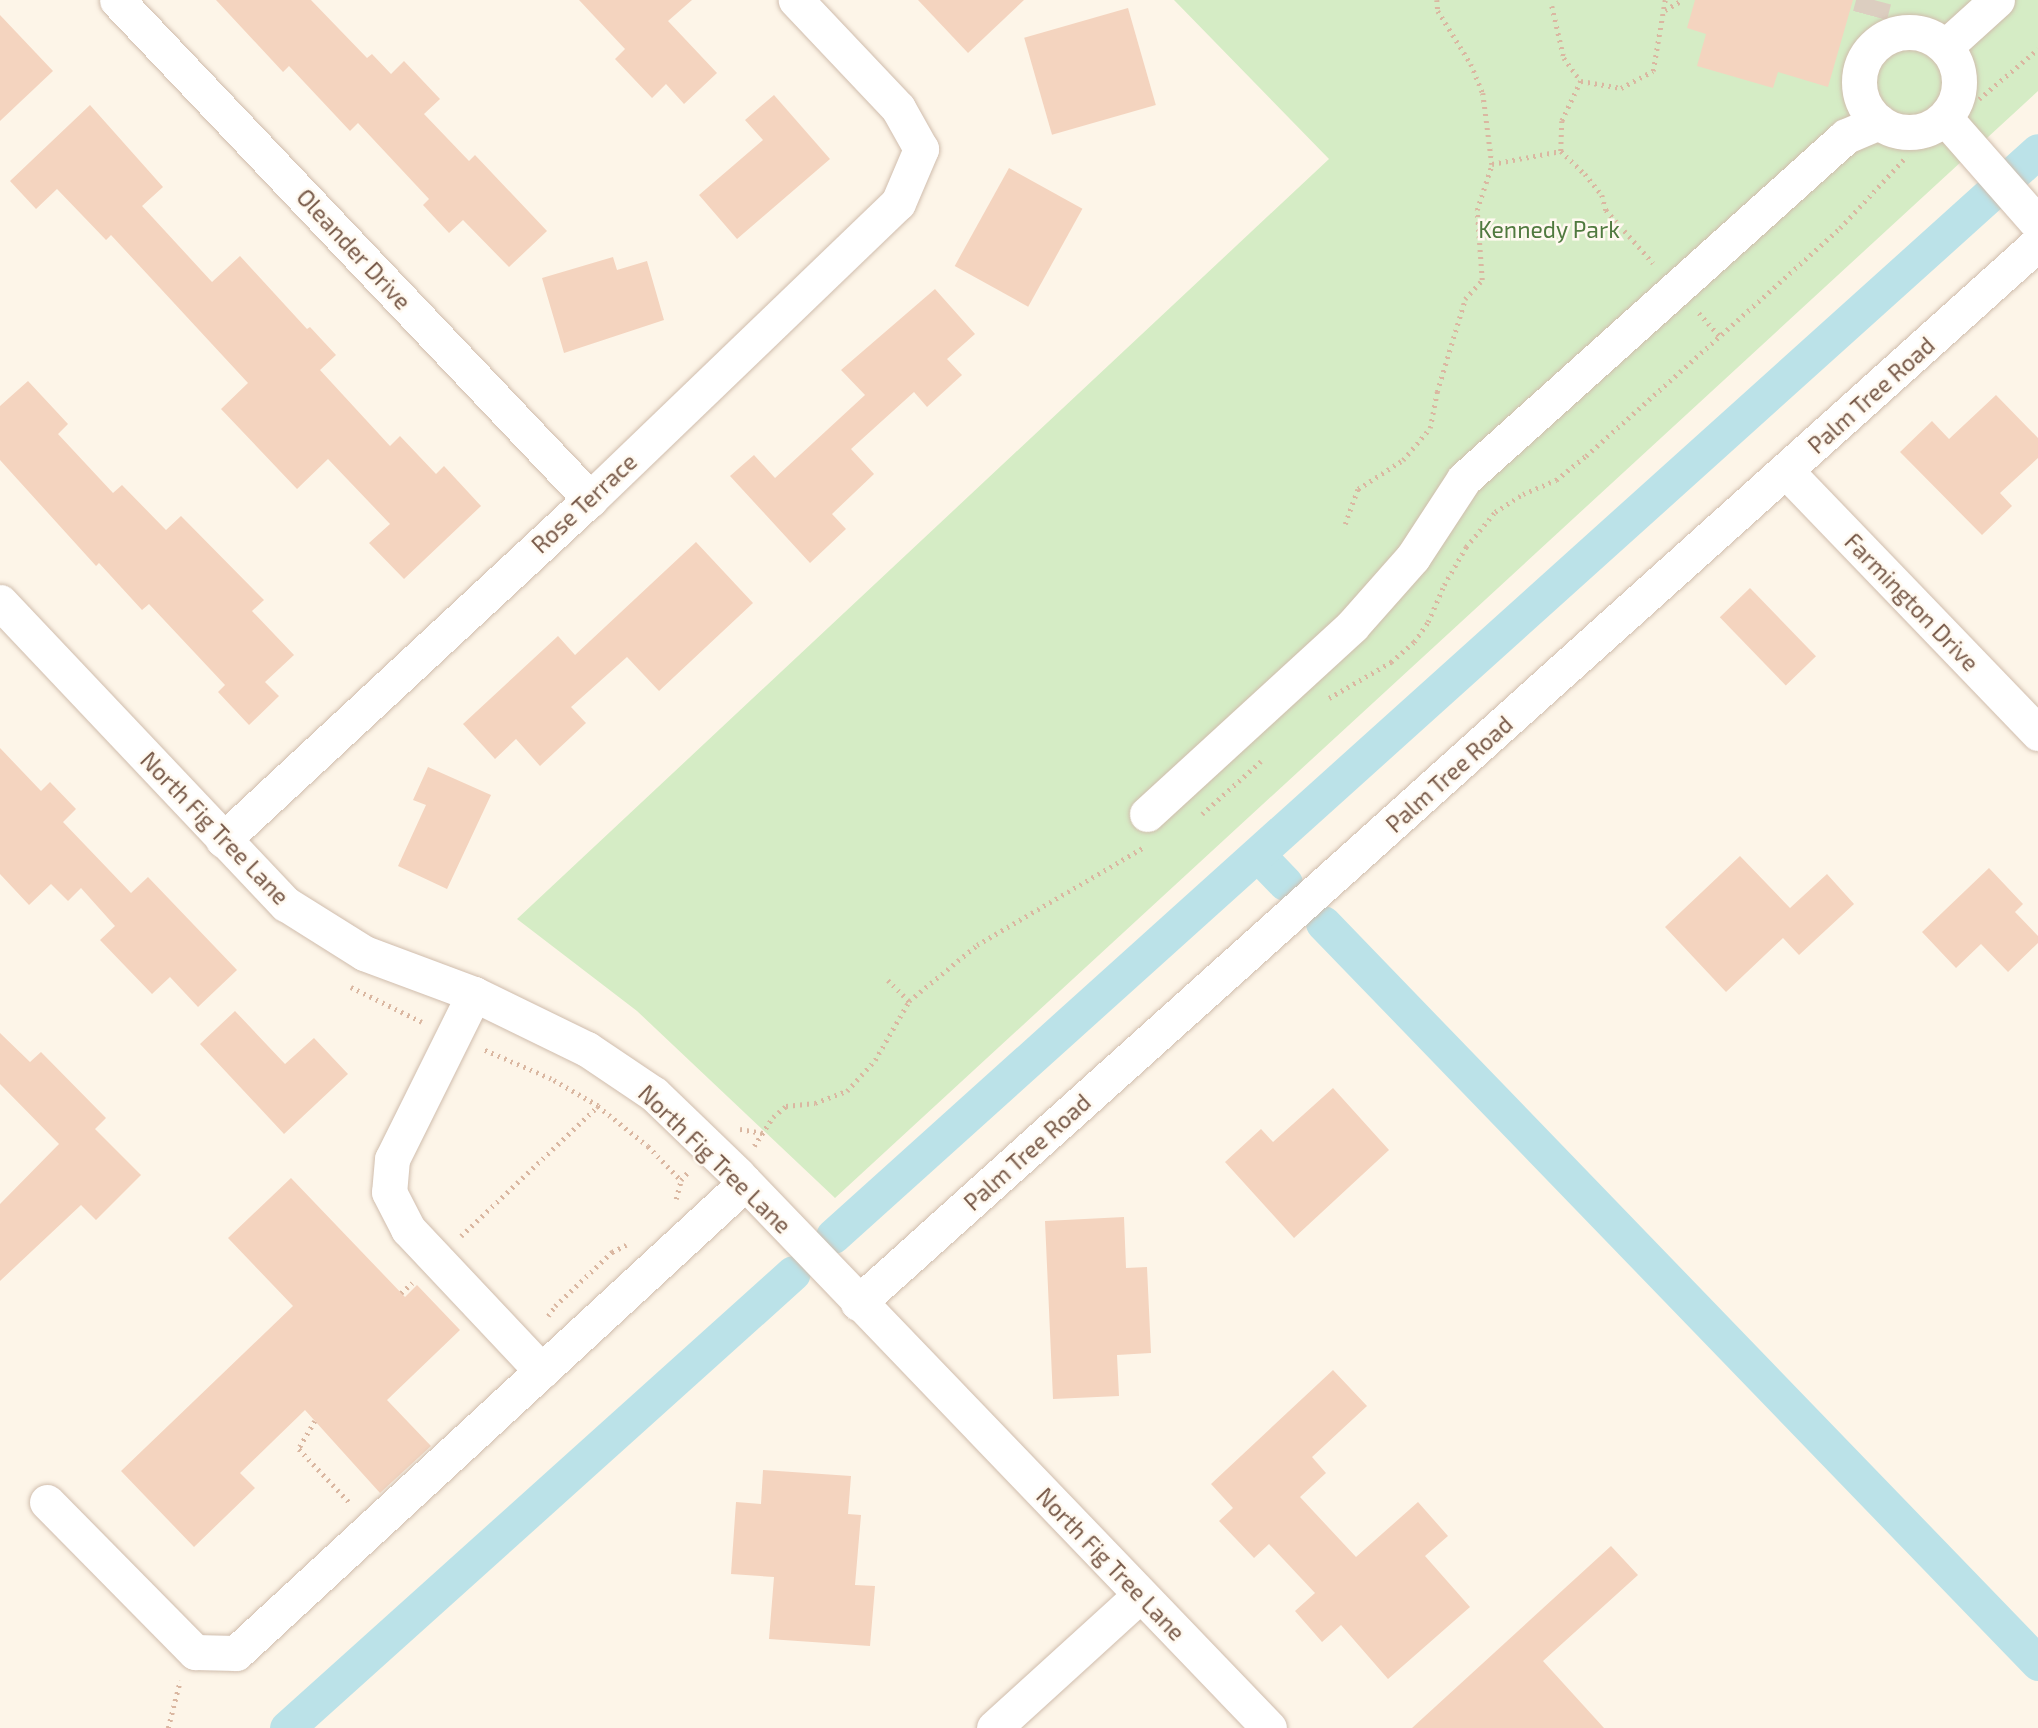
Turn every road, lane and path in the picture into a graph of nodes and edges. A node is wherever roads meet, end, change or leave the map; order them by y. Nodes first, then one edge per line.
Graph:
1 (117, 0) edge
2 (796, 0) edge
3 (1437, 0) edge
4 (1665, 0) edge
5 (1682, 0) edge
6 (1997, 0) edge
7 (1552, 6) dead end
8 (1665, 11) junction
9 (1945, 47) junction
10 (2038, 49) edge
11 (1581, 81) junction
12 (1979, 99) dead end
13 (1879, 122) junction
14 (1951, 125) junction
15 (1561, 151) junction
16 (1492, 163) junction
17 (2035, 228) edge
18 (1656, 266) dead end
19 (1786, 471) junction
20 (590, 499) junction
21 (1345, 524) dead end
22 (0, 602) edge
23 (2038, 733) edge
24 (1147, 814) dead end
25 (223, 840) junction
26 (888, 980) dead end
27 (474, 995) junction
28 (909, 1001) dead end
29 (598, 1106) dead end
30 (694, 1165) dead end
31 (681, 1180) junction
32 (745, 1183) junction
33 (676, 1205) dead end
34 (637, 1242) dead end
35 (413, 1282) dead end
36 (401, 1293) dead end
37 (858, 1303) junction
38 (533, 1362) junction
39 (315, 1421) dead end
40 (47, 1502) dead end
41 (372, 1527) junction
42 (1140, 1595) junction
43 (183, 1671) dead end
44 (168, 1728) edge
45 (993, 1728) edge
46 (1269, 1728) edge

1 - 20 street, Oleander Drive
2 - 20 street, Rose Terrace
3 - 16 path
4 - 8 path
5 - 8 path
6 - 9 street
7 - 11 path
8 - 11 path
9 - 13 street
9 - 14 street
10 - 12 path
11 - 15 path
13 - 14 street
13 - 24 street
14 - 17 street
15 - 16 path
15 - 18 path
16 - 21 path
17 - 19 street, Palm Tree Road
19 - 23 street, Farmington Drive
19 - 37 street, Palm Tree Road
20 - 25 street, Rose Terrace
22 - 25 street, North Fig Tree Lane
25 - 27 street, North Fig Tree Lane
26 - 28 path
27 - 32 street, North Fig Tree Lane
27 - 38 street
29 - 31 path
30 - 31 path
31 - 33 path
32 - 37 street, North Fig Tree Lane
32 - 38 street
34 - 38 path
35 - 36 path
37 - 42 street, North Fig Tree Lane
38 - 41 street
39 - 41 path
40 - 41 street
42 - 45 street
42 - 46 street, North Fig Tree Lane
43 - 44 path

